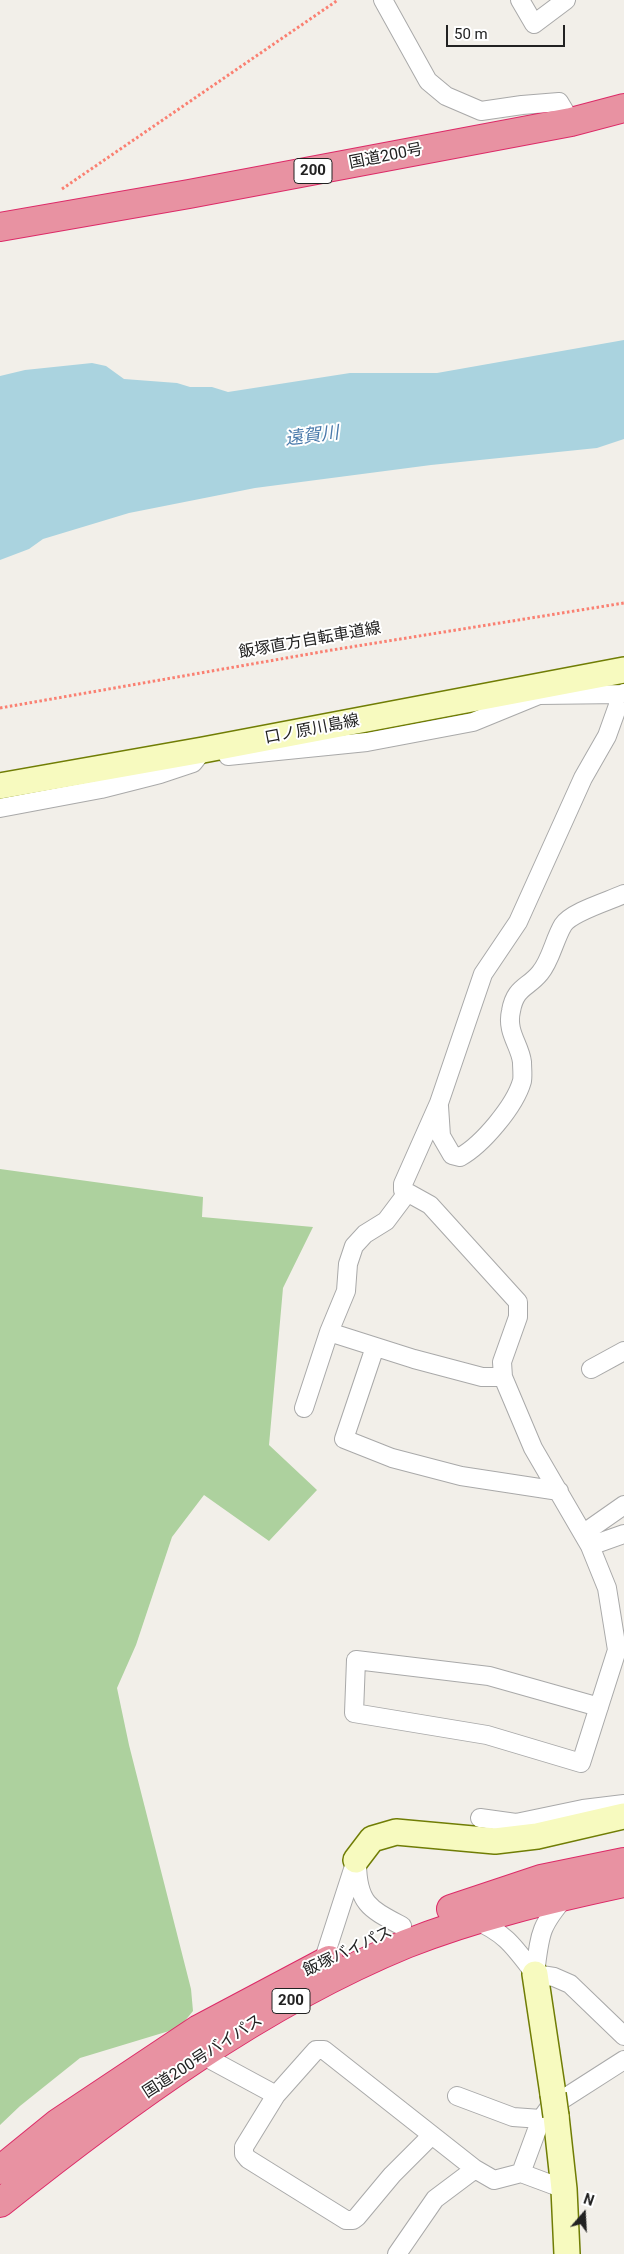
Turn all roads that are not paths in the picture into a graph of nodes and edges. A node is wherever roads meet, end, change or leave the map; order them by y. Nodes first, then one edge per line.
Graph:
1 (383, 0) edge
2 (520, 0) edge
3 (566, 0) edge
4 (624, 108) edge
5 (571, 122) junction
6 (0, 227) edge
7 (623, 686) edge
8 (204, 750) junction
9 (0, 786) edge
10 (0, 808) edge
11 (624, 894) edge
12 (438, 1103) junction
13 (407, 1193) junction
14 (329, 1332) junction
15 (375, 1347) junction
16 (624, 1351) edge
17 (591, 1369) dead end
18 (503, 1377) junction
19 (304, 1408) dead end
20 (559, 1491) junction
21 (624, 1504) edge
22 (624, 1534) edge
23 (587, 1540) junction
24 (620, 1652) edge
25 (599, 1707) junction
26 (624, 1804) edge
27 (624, 1816) edge
28 (480, 1818) dead end
29 (356, 1860) junction
30 (624, 1862) edge
31 (624, 1883) edge
32 (566, 1896) junction
33 (474, 1920) junction
34 (402, 1926) junction
35 (323, 1962) junction
36 (535, 1974) junction
37 (624, 2036) edge
38 (202, 2055) junction
39 (624, 2060) edge
40 (276, 2095) junction
41 (457, 2096) dead end
42 (550, 2110) junction
43 (432, 2135) junction
44 (474, 2169) junction
45 (0, 2170) edge
46 (521, 2173) junction
47 (564, 2189) junction
48 (0, 2203) edge
49 (397, 2254) edge
50 (567, 2254) edge

1 - 5 street
2 - 3 street
4 - 5 highway, 国道200号 / 200
5 - 6 highway, 国道200号 / 200
7 - 8 main road, 口ノ原川島線
7 - 12 street
8 - 9 main road, 口ノ原川島線
8 - 10 street
11 - 12 street
12 - 13 street
13 - 14 street
13 - 18 street
14 - 15 street
14 - 19 street
15 - 18 street
15 - 20 street
16 - 17 street
18 - 20 street
20 - 23 street
21 - 23 street
22 - 23 street
23 - 24 street
24 - 25 street
25 - 25 street
26 - 28 street
27 - 29 main road
29 - 34 street
29 - 35 street
30 - 34 highway, 飯塚バイパス / 200
31 - 32 highway, 国道200号バイパス / 200
32 - 33 highway, 国道200号バイパス / 200
32 - 36 street
33 - 36 street
33 - 38 highway, 国道200号バイパス / 200
34 - 35 highway, 飯塚バイパス / 200
35 - 45 highway, 飯塚バイパス / 200
36 - 37 street
36 - 42 main road
38 - 40 street
38 - 48 highway, 国道200号バイパス / 200
39 - 42 street
40 - 43 street
40 - 43 street
41 - 42 street
42 - 46 street
42 - 47 main road
43 - 44 street
44 - 46 street
44 - 49 street
46 - 47 street
47 - 50 main road

